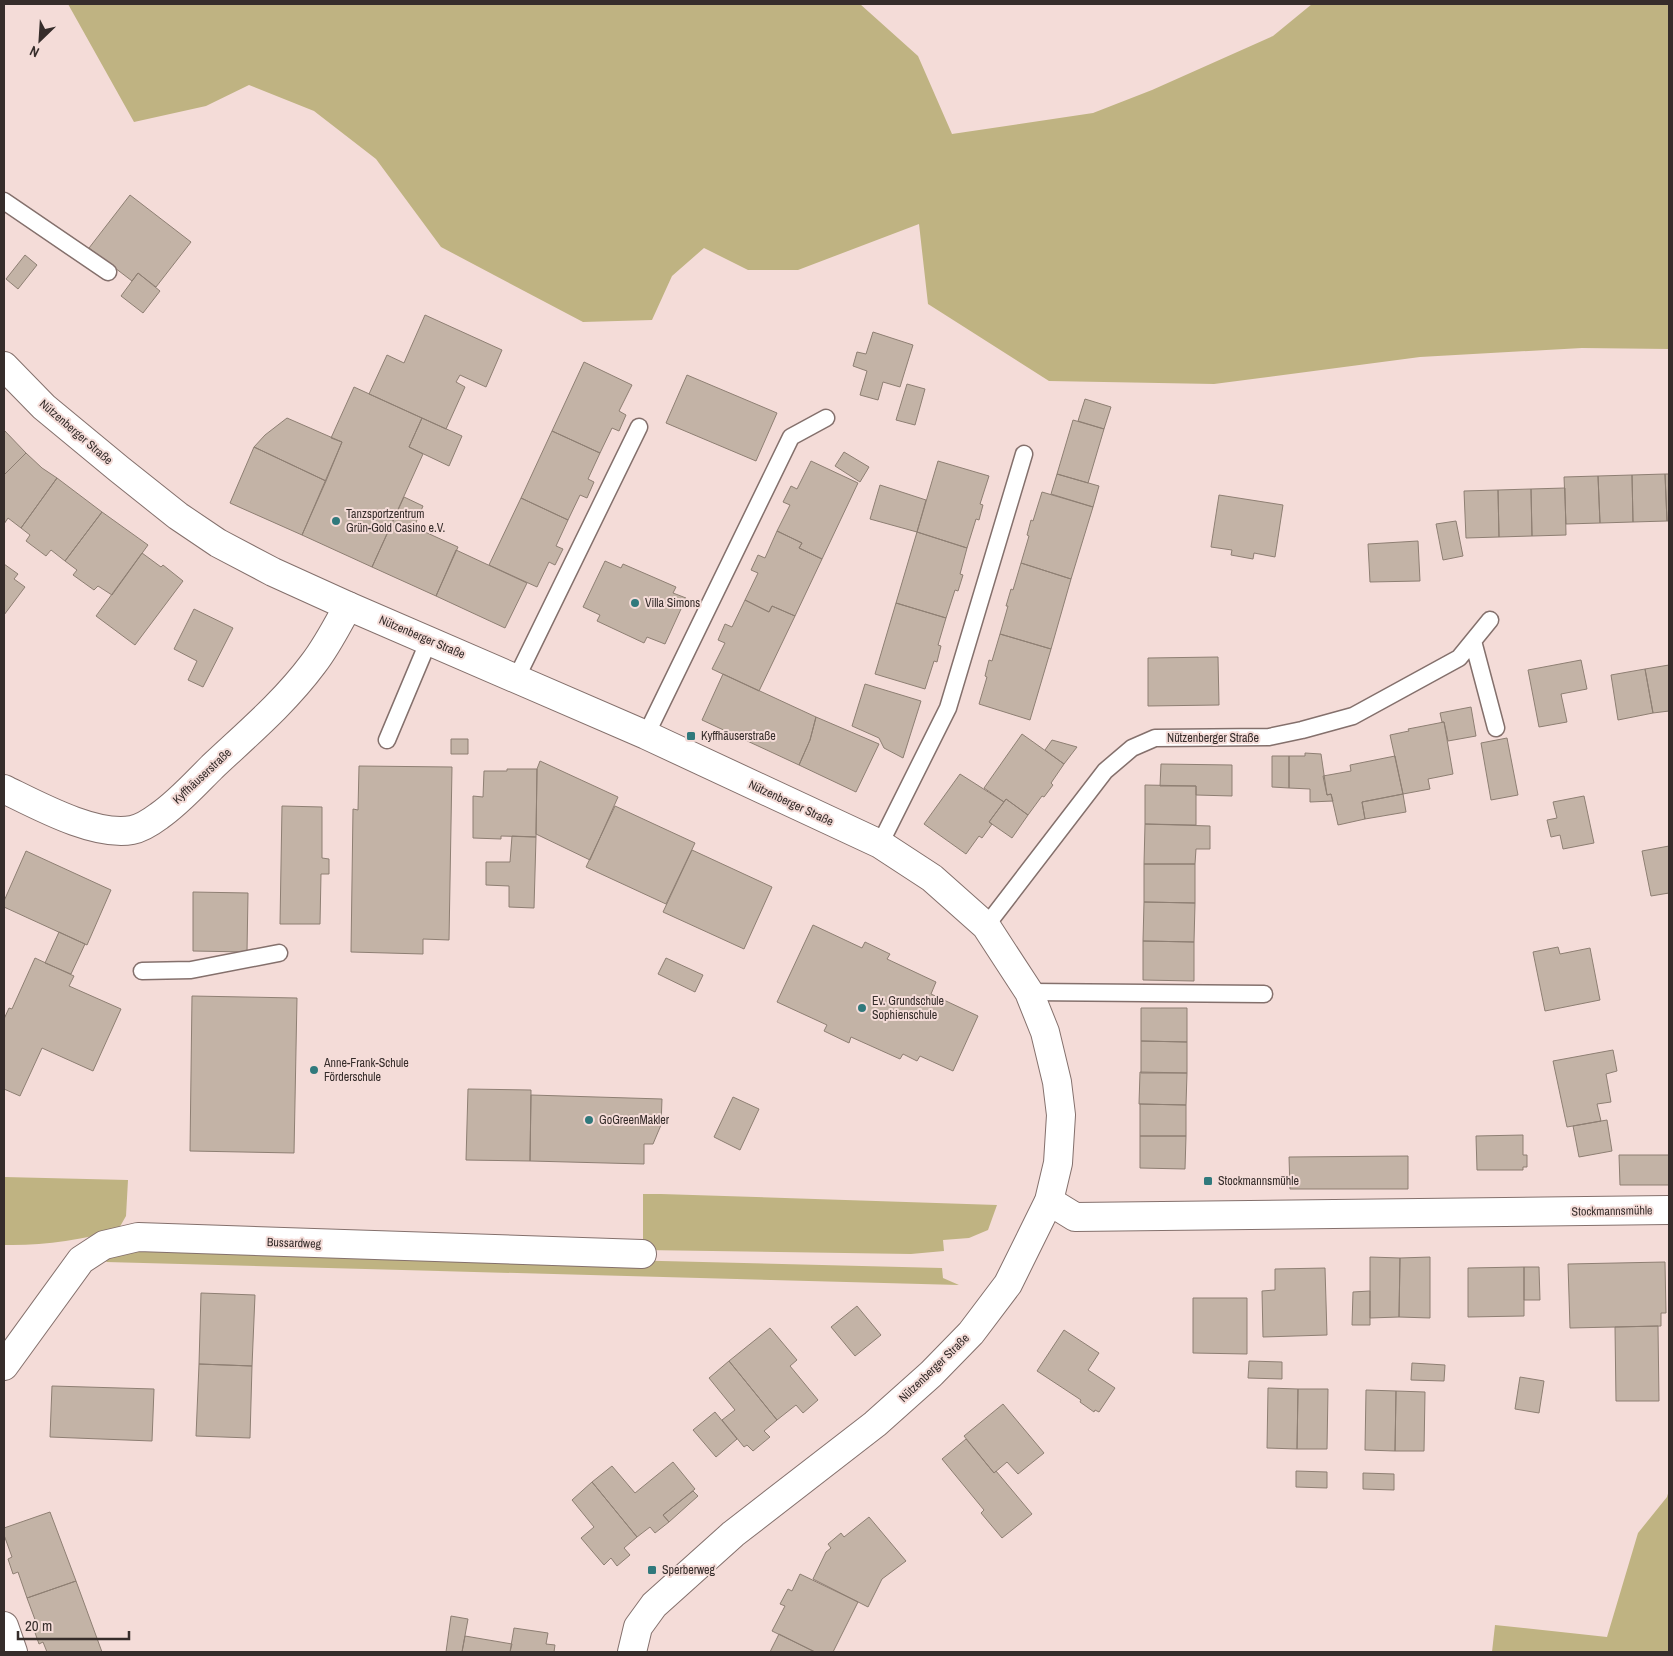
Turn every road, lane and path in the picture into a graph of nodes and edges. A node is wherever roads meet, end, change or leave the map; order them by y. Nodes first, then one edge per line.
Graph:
1 (4, 201) edge
2 (108, 272) dead end
3 (4, 366) edge
4 (826, 418) dead end
5 (639, 427) dead end
6 (1024, 454) dead end
7 (348, 606) junction
8 (1490, 620) dead end
9 (429, 640) junction
10 (1473, 641) junction
11 (516, 679) junction
12 (1496, 728) dead end
13 (646, 735) junction
14 (387, 740) dead end
15 (4, 789) edge
16 (880, 844) junction
17 (986, 926) junction
18 (279, 954) dead end
19 (142, 971) dead end
20 (1030, 992) junction
21 (1264, 994) dead end
22 (1049, 1201) junction
23 (1669, 1210) edge
24 (642, 1254) dead end
25 (4, 1366) edge
26 (4, 1626) edge
27 (13, 1652) edge
28 (631, 1652) edge

1 - 2 lane
3 - 7 street, Nützenberger Straße
4 - 13 lane
5 - 11 lane
6 - 16 lane
7 - 9 street, Nützenberger Straße
7 - 15 street, Kyffhäuserstraße
8 - 10 lane, Nützenberger Straße
9 - 11 street, Nützenberger Straße
9 - 14 lane
10 - 12 lane
10 - 17 lane, Nützenberger Straße
11 - 13 street, Nützenberger Straße
13 - 16 street, Nützenberger Straße
16 - 17 street, Nützenberger Straße
17 - 20 street, Nützenberger Straße
18 - 19 lane
20 - 21 lane
20 - 22 street, Nützenberger Straße
22 - 23 street, Stockmannsmühle
22 - 28 street, Nützenberger Straße
24 - 25 street, Bussardweg
26 - 27 street

